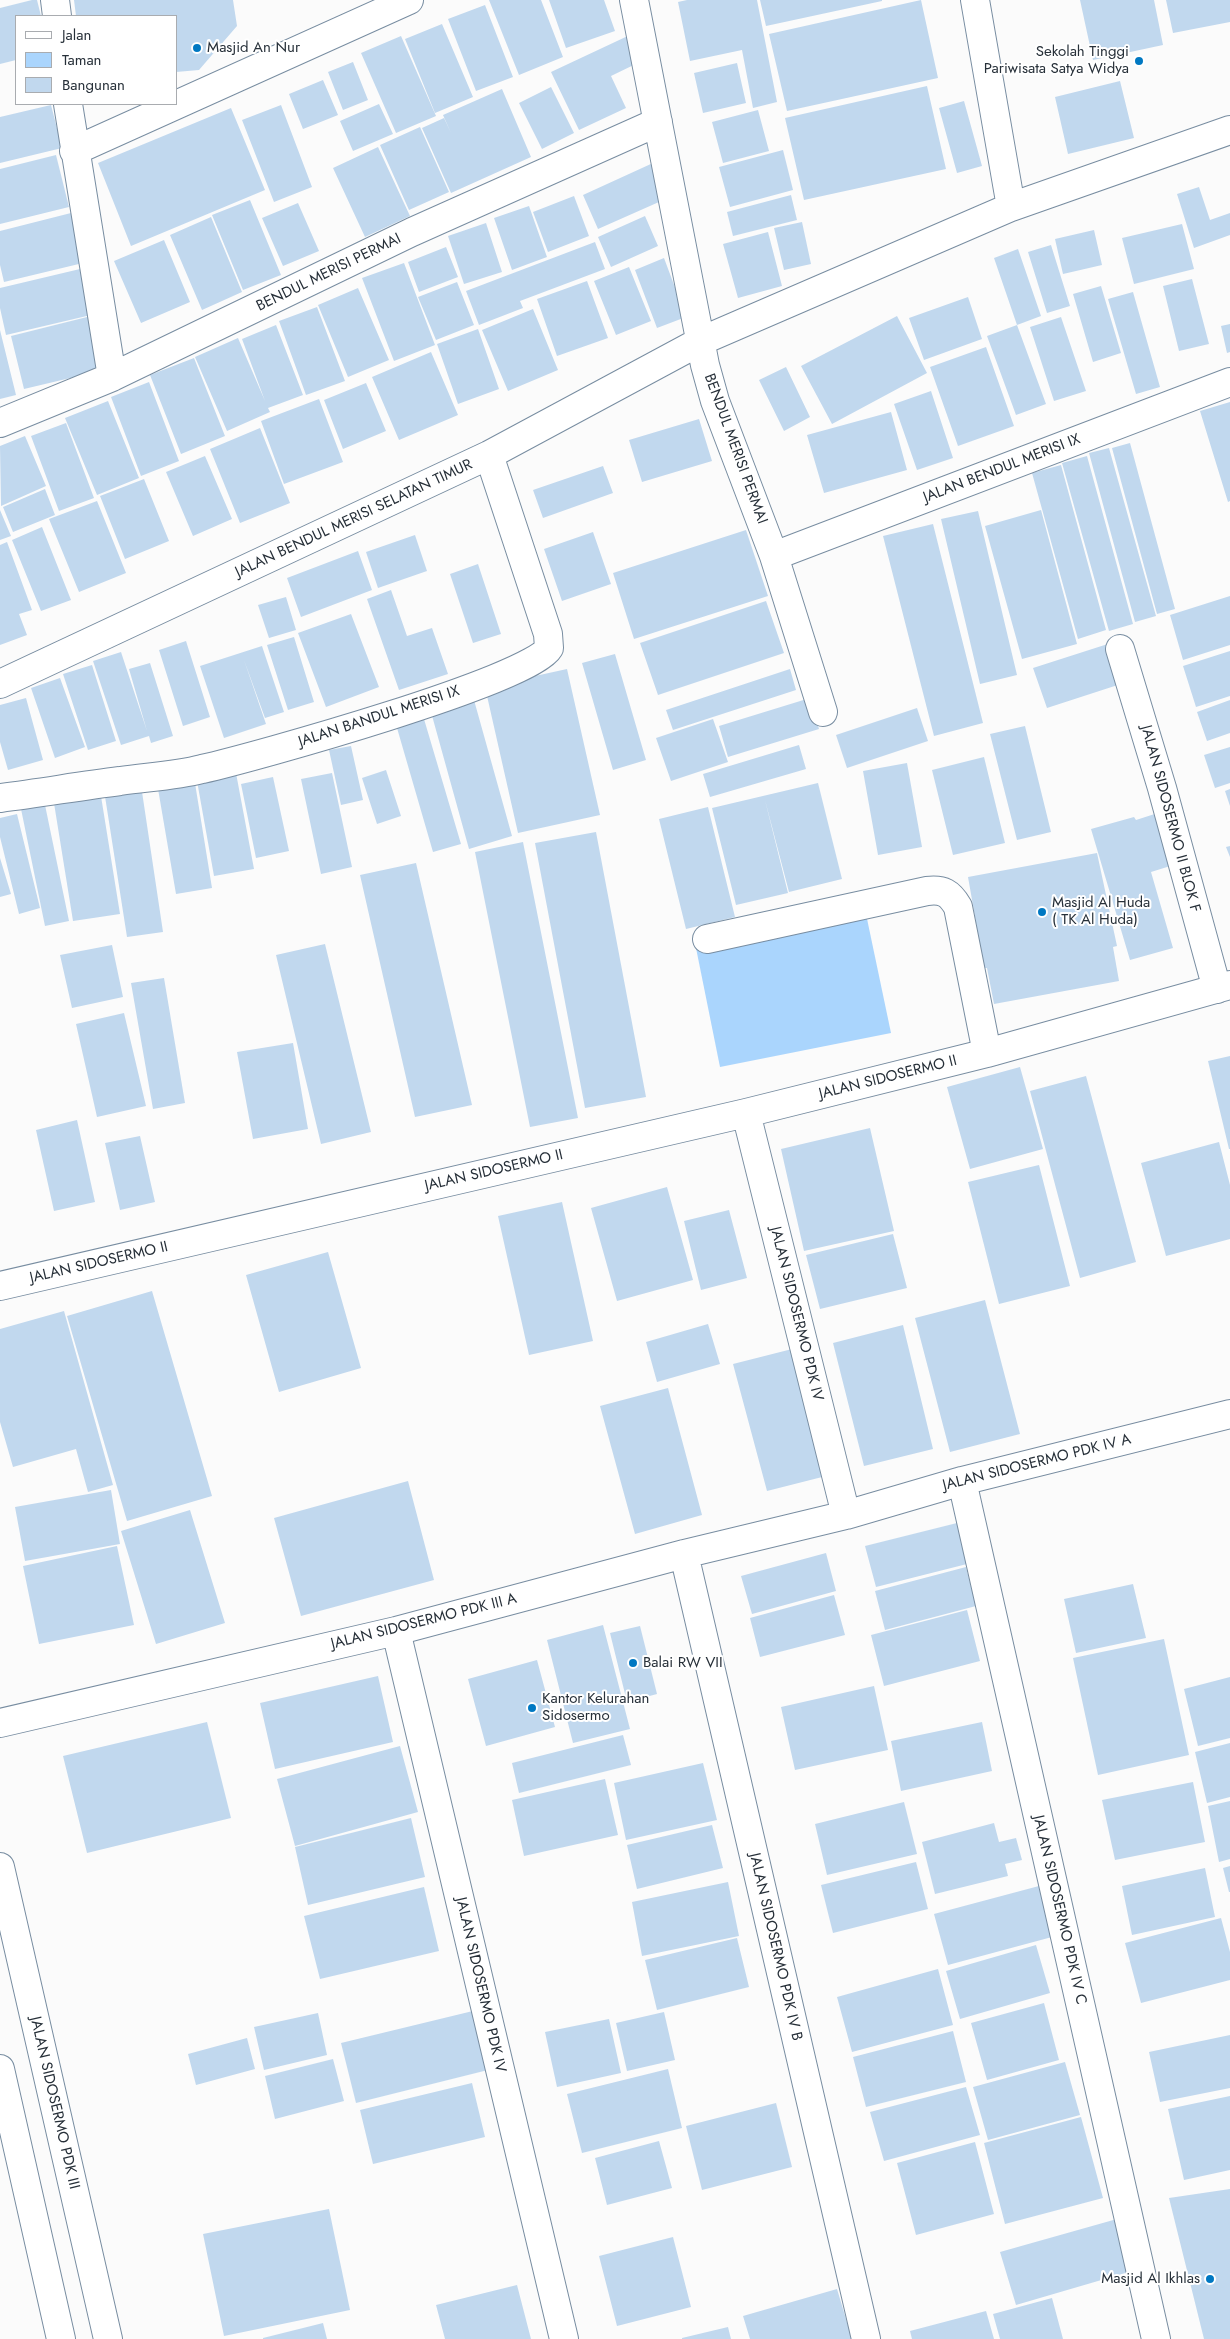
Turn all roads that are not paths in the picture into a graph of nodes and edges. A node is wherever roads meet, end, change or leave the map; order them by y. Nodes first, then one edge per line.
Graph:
1 (55, 0) edge
2 (408, 0) edge
3 (634, 0) edge
4 (975, 0) edge
5 (57, 15) edge
6 (178, 104) edge
7 (68, 105) edge
8 (176, 105) edge
9 (658, 122) junction
10 (1230, 130) edge
11 (74, 151) junction
12 (1011, 206) junction
13 (701, 340) junction
14 (112, 377) junction
15 (1230, 382) edge
16 (0, 423) edge
17 (490, 456) junction
18 (774, 556) junction
19 (1120, 650) dead end
20 (0, 684) edge
21 (823, 712) dead end
22 (0, 798) edge
23 (707, 939) dead end
24 (1223, 987) edge
25 (987, 1053) junction
26 (746, 1113) junction
27 (0, 1286) edge
28 (1230, 1414) edge
29 (962, 1482) junction
30 (846, 1515) junction
31 (684, 1554) junction
32 (396, 1631) junction
33 (0, 1723) edge
34 (0, 1867) edge
35 (6, 1915) edge
36 (0, 2069) edge
37 (564, 2336) edge
38 (62, 2339) edge
39 (108, 2339) edge
40 (866, 2339) edge
41 (1156, 2339) edge

1 - 5 street
2 - 6 street
3 - 9 street, BENDUL MERISI PERMAI
4 - 12 street
7 - 11 street
8 - 11 street
9 - 13 street, BENDUL MERISI PERMAI
9 - 14 street, BENDUL MERISI PERMAI
10 - 12 street, JALAN BENDUL MERISI SELATAN TIMUR
11 - 14 street
12 - 13 street, JALAN BENDUL MERISI SELATAN TIMUR
13 - 17 street, JALAN BENDUL MERISI SELATAN TIMUR
13 - 18 street, BENDUL MERISI PERMAI
14 - 16 street, BENDUL MERISI PERMAI
15 - 18 street, JALAN BENDUL MERISI IX
17 - 20 street, JALAN BENDUL MERISI SELATAN TIMUR
17 - 22 street, JALAN BANDUL MERISI IX
18 - 21 street, BENDUL MERISI PERMAI
19 - 24 street, JALAN SIDOSERMO II BLOK F
23 - 25 street
24 - 25 street, JALAN SIDOSERMO II
25 - 26 street, JALAN SIDOSERMO II
26 - 27 street, JALAN SIDOSERMO II
26 - 30 street, JALAN SIDOSERMO PDK IV
28 - 29 street, JALAN SIDOSERMO PDK IV A
29 - 30 street, JALAN SIDOSERMO PDK IV A
29 - 41 street, JALAN SIDOSERMO PDK IV C
30 - 31 street, JALAN SIDOSERMO PDK III A
31 - 32 street, JALAN SIDOSERMO PDK III A
31 - 40 street, JALAN SIDOSERMO PDK IV B
32 - 33 street, JALAN SIDOSERMO PDK III A
32 - 37 street, JALAN SIDOSERMO PDK IV
34 - 35 street, JALAN SIDOSERMO PDK III
35 - 39 street, JALAN SIDOSERMO PDK III
36 - 38 street

